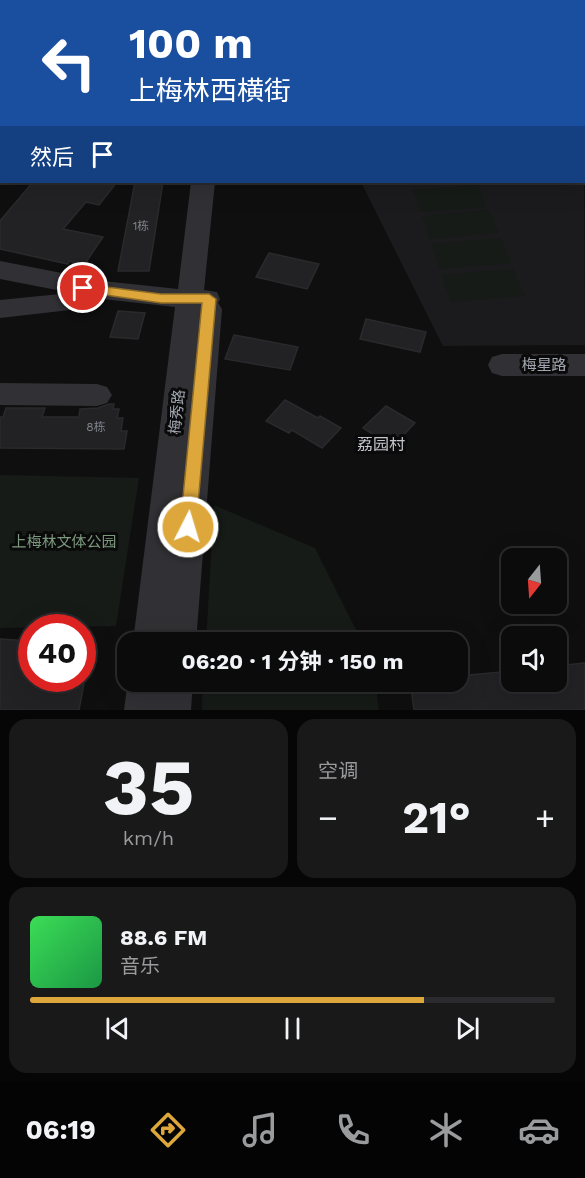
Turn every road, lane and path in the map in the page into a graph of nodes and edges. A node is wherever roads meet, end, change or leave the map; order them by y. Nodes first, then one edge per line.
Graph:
1 (203, 183) edge
2 (220, 183) edge
3 (0, 270) edge
4 (200, 299) junction
5 (60, 303) dead end
6 (0, 309) edge
7 (502, 365) dead end
8 (585, 365) edge
9 (0, 394) edge
10 (97, 395) dead end
11 (152, 632) edge
12 (179, 632) edge
13 (145, 692) edge
14 (173, 692) edge
15 (143, 710) edge
16 (172, 710) edge

1 - 4 street, 梅秀路
2 - 4 street, 梅秀路
3 - 4 street
4 - 11 street, 梅秀路
4 - 12 street, 梅秀路
5 - 6 street
7 - 8 street, 梅星路
9 - 10 street
13 - 15 street
14 - 16 street

